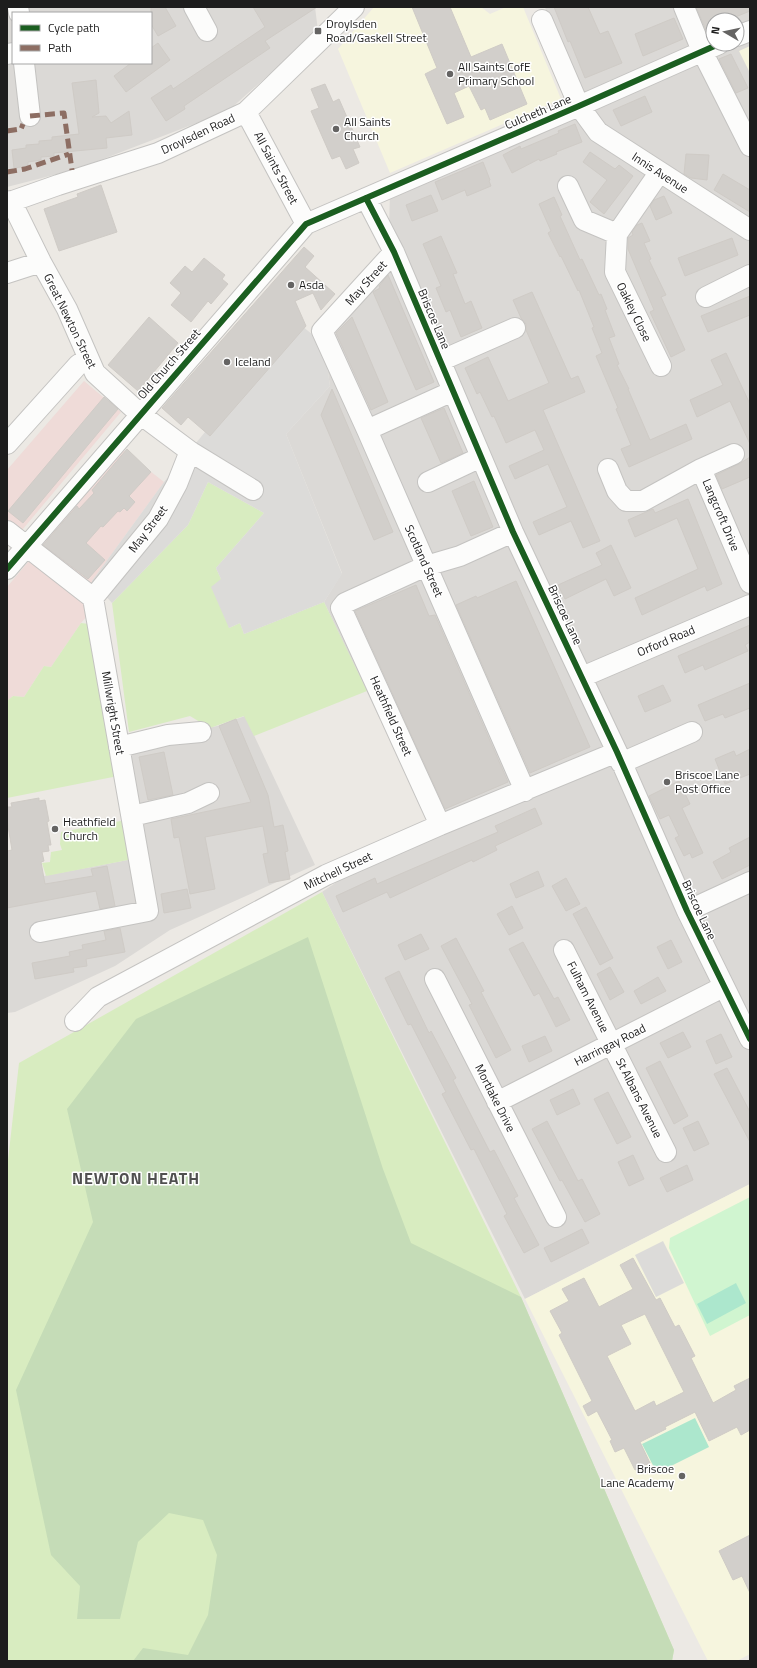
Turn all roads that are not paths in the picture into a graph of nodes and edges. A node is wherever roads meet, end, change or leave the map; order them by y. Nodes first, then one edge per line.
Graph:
1 (194, 7) edge
2 (684, 7) edge
3 (350, 8) edge
4 (542, 20) dead end
5 (207, 31) dead end
6 (705, 38) edge
7 (705, 50) edge
8 (713, 52) edge
9 (24, 64) edge
10 (579, 106) junction
11 (246, 112) junction
12 (30, 116) dead end
13 (750, 146) edge
14 (659, 173) junction
15 (568, 186) dead end
16 (366, 198) junction
17 (9, 202) edge
18 (306, 224) junction
19 (750, 230) edge
20 (617, 234) junction
21 (394, 252) junction
22 (41, 262) junction
23 (7, 273) edge
24 (750, 276) edge
25 (706, 297) dead end
26 (515, 328) dead end
27 (322, 331) joint
28 (88, 358) junction
29 (440, 361) junction
30 (661, 366) dead end
31 (453, 391) junction
32 (140, 414) junction
33 (367, 430) junction
34 (7, 444) edge
35 (190, 451) junction
36 (734, 454) dead end
37 (481, 457) junction
38 (608, 469) dead end
39 (701, 469) junction
40 (428, 482) dead end
41 (252, 490) dead end
42 (7, 531) edge
43 (513, 532) junction
44 (26, 546) junction
45 (426, 566) junction
46 (7, 569) edge
47 (750, 583) edge
48 (93, 598) junction
49 (750, 605) edge
50 (582, 677) junction
51 (201, 732) dead end
52 (692, 732) dead end
53 (119, 747) junction
54 (619, 758) junction
55 (525, 791) junction
56 (209, 792) dead end
57 (132, 816) junction
58 (440, 825) junction
59 (750, 882) edge
60 (686, 911) junction
61 (40, 932) dead end
62 (564, 950) dead end
63 (435, 979) dead end
64 (723, 987) junction
65 (74, 1021) dead end
66 (750, 1040) edge
67 (612, 1045) junction
68 (497, 1102) junction
69 (666, 1152) dead end
70 (556, 1217) dead end

1 - 5 street
2 - 6 street
3 - 11 street, Droylsden Road
4 - 10 street, Innis Avenue
7 - 10 street, Culcheth Lane
8 - 13 street
9 - 12 street
10 - 14 street, Innis Avenue
10 - 16 street, Culcheth Lane
11 - 17 street, Droylsden Road
11 - 18 street, All Saints Street
14 - 19 street, Innis Avenue
14 - 20 street
15 - 20 street
16 - 18 street, Old Church Street
16 - 21 street, Briscoe Lane
17 - 22 street, Great Newton Street
18 - 32 street, Old Church Street
20 - 30 street, Oakley Close
21 - 27 street, May Street
21 - 29 street, Briscoe Lane
22 - 23 street
22 - 28 street, Great Newton Street
24 - 25 street
26 - 29 street
27 - 33 street, Scotland Street
28 - 32 street, Great Newton Street
28 - 34 street
29 - 31 street, Briscoe Lane
31 - 33 street
31 - 37 street, Briscoe Lane
32 - 35 street, Great Newton Street
32 - 44 street, Old Church Street
33 - 45 street, Scotland Street
35 - 41 street, Great Newton Street
35 - 48 street, May Street
36 - 39 street
37 - 40 street
37 - 43 street, Briscoe Lane
38 - 39 street, Langcroft Drive
39 - 47 street, Langcroft Drive
42 - 44 street
43 - 45 street
43 - 50 street, Briscoe Lane
44 - 46 street, Old Church Street
44 - 48 street
45 - 55 street, Scotland Street
45 - 58 street, Heathfield Street
48 - 53 street, Millwright Street
49 - 50 street, Orford Road
50 - 54 street, Briscoe Lane
51 - 53 street
52 - 54 street, Mitchell Street
53 - 57 street, Millwright Street
54 - 55 street, Mitchell Street
54 - 60 street, Briscoe Lane
55 - 58 street, Mitchell Street
56 - 57 street
57 - 61 street, Millwright Street
58 - 65 street, Mitchell Street
59 - 60 street
60 - 64 street, Briscoe Lane
62 - 67 street, Fulham Avenue
63 - 68 street, Mortlake Drive
64 - 66 street, Briscoe Lane
64 - 67 street, Harringay Road
67 - 68 street, Harringay Road
67 - 69 street, St Albans Avenue
68 - 70 street, Mortlake Drive

